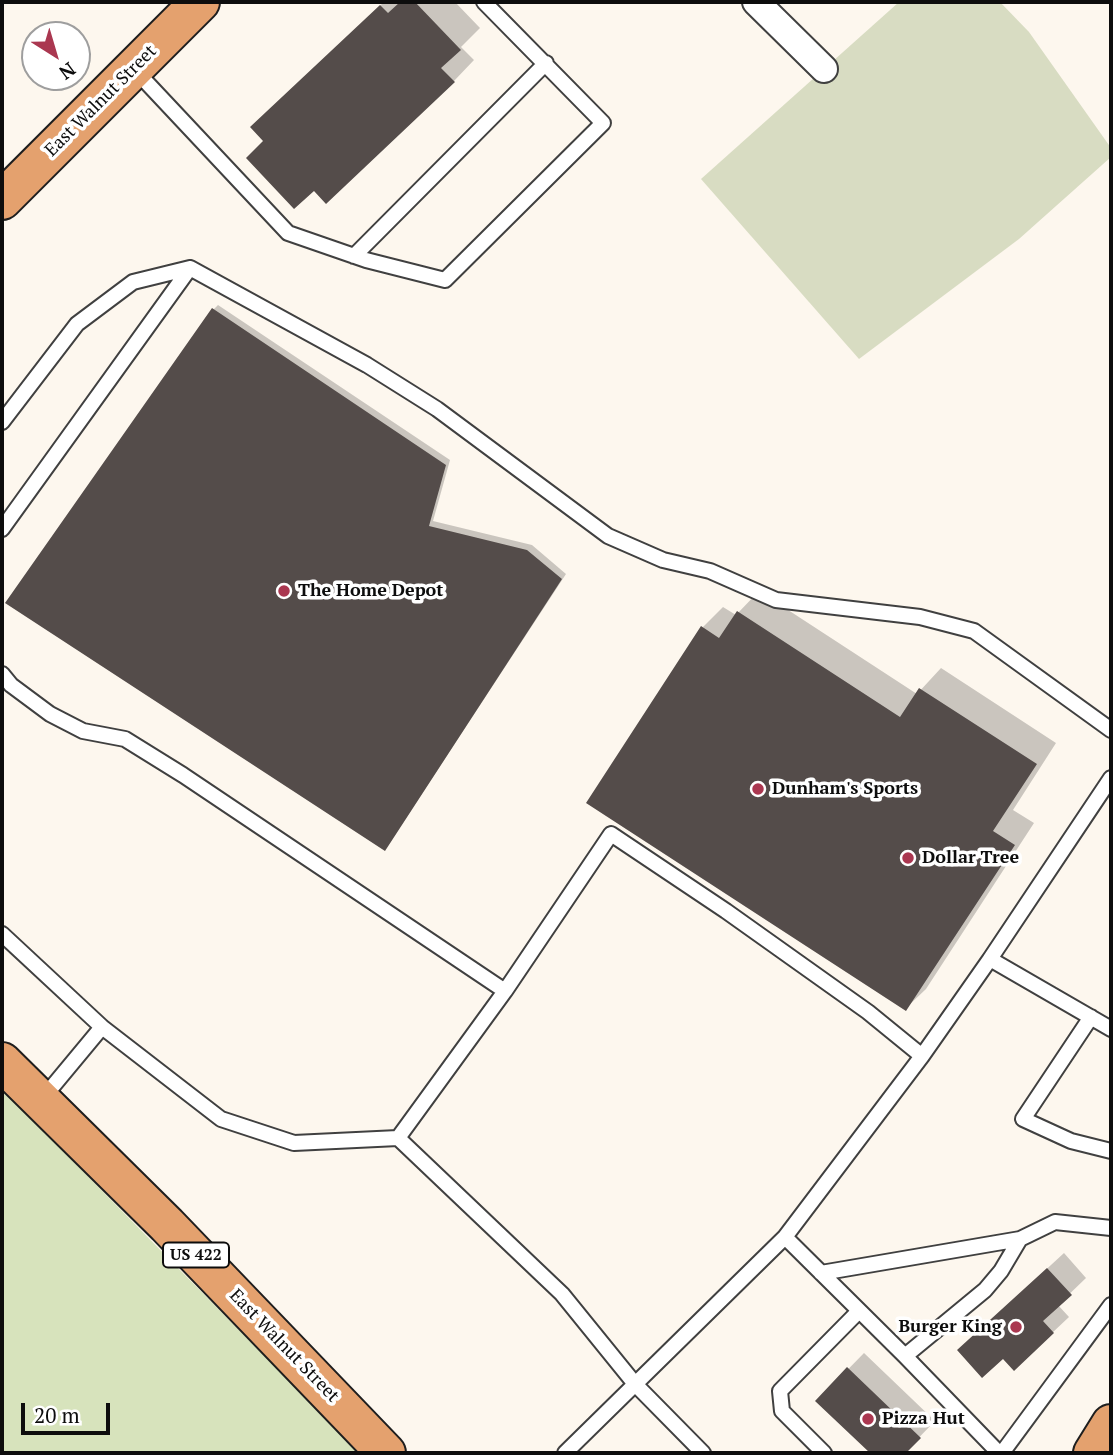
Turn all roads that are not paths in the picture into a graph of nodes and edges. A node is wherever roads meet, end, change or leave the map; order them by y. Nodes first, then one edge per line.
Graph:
1 (200, 2) edge
2 (484, 2) edge
3 (756, 2) edge
4 (547, 63) junction
5 (133, 68) junction
6 (824, 69) dead end
7 (2, 200) edge
8 (354, 256) junction
9 (190, 268) junction
10 (2, 422) edge
11 (2, 528) edge
12 (2, 674) edge
13 (1111, 730) edge
14 (1111, 778) edge
15 (2, 934) edge
16 (990, 959) junction
17 (505, 991) junction
18 (1091, 1017) junction
19 (102, 1027) junction
20 (1111, 1029) edge
21 (922, 1056) junction
22 (2, 1062) edge
23 (40, 1101) junction
24 (398, 1138) junction
25 (1111, 1152) edge
26 (1111, 1228) edge
27 (785, 1237) junction
28 (1020, 1239) junction
29 (821, 1273) junction
30 (1111, 1305) edge
31 (859, 1311) junction
32 (905, 1356) junction
33 (635, 1384) junction
34 (1111, 1424) edge
35 (386, 1453) edge
36 (565, 1453) edge
37 (703, 1453) edge
38 (824, 1453) edge
39 (1000, 1453) edge
40 (1093, 1453) edge

1 - 5 highway, East Walnut Street
2 - 4 lane
3 - 6 street
4 - 8 lane
4 - 8 lane
5 - 7 highway, East Walnut Street
5 - 8 lane
9 - 10 lane
9 - 11 lane
9 - 13 lane
12 - 17 lane
14 - 16 lane
15 - 19 lane
16 - 18 lane
16 - 21 lane
17 - 21 lane
17 - 24 lane
18 - 20 lane
18 - 25 lane
19 - 23 lane
19 - 24 lane
21 - 27 lane
22 - 23 highway, East Walnut Street / US 422
23 - 35 highway, East Walnut Street / US 422
24 - 33 lane
26 - 28 lane
27 - 29 lane
27 - 33 lane
28 - 29 lane
28 - 32 lane
29 - 31 lane
30 - 39 lane
31 - 32 lane
31 - 38 lane
32 - 39 lane
33 - 36 lane
33 - 37 lane
34 - 40 highway

